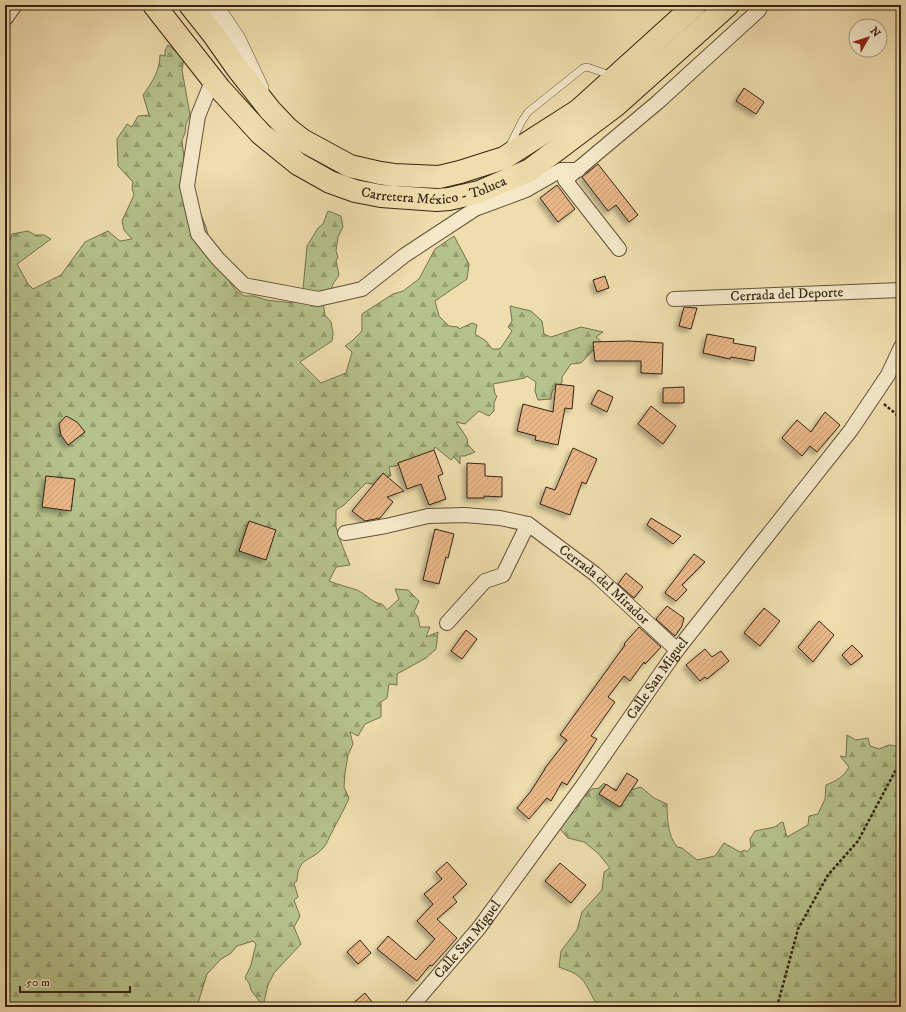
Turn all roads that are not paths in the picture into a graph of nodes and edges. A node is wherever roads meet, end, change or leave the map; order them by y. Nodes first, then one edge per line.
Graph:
1 (14, 5) edge
2 (154, 5) edge
3 (190, 5) edge
4 (214, 5) edge
5 (695, 5) edge
6 (728, 5) edge
7 (757, 5) edge
8 (5, 19) edge
9 (616, 76) junction
10 (213, 79) junction
11 (270, 110) junction
12 (504, 158) junction
13 (578, 170) junction
14 (619, 249) dead end
15 (901, 290) edge
16 (674, 299) dead end
17 (901, 347) edge
18 (528, 524) junction
19 (345, 533) dead end
20 (447, 623) dead end
21 (677, 650) junction
22 (411, 1007) edge

1 - 8 street
2 - 10 main road, Carretera México - Toluca
3 - 11 main road, Carretera México - Toluca
4 - 11 street
5 - 9 main road, Carretera México - Toluca
6 - 10 main road, Carretera México - Toluca
7 - 13 street
9 - 12 main road, Carretera México - Toluca
9 - 12 lane
10 - 13 street
11 - 12 main road, Carretera México - Toluca
13 - 14 street
15 - 16 street, Cerrada del Deporte
17 - 21 street, Calle San Miguel
18 - 19 street, Cerrada del Mirador
18 - 20 street
18 - 21 street, Cerrada del Mirador
21 - 22 street, Calle San Miguel

